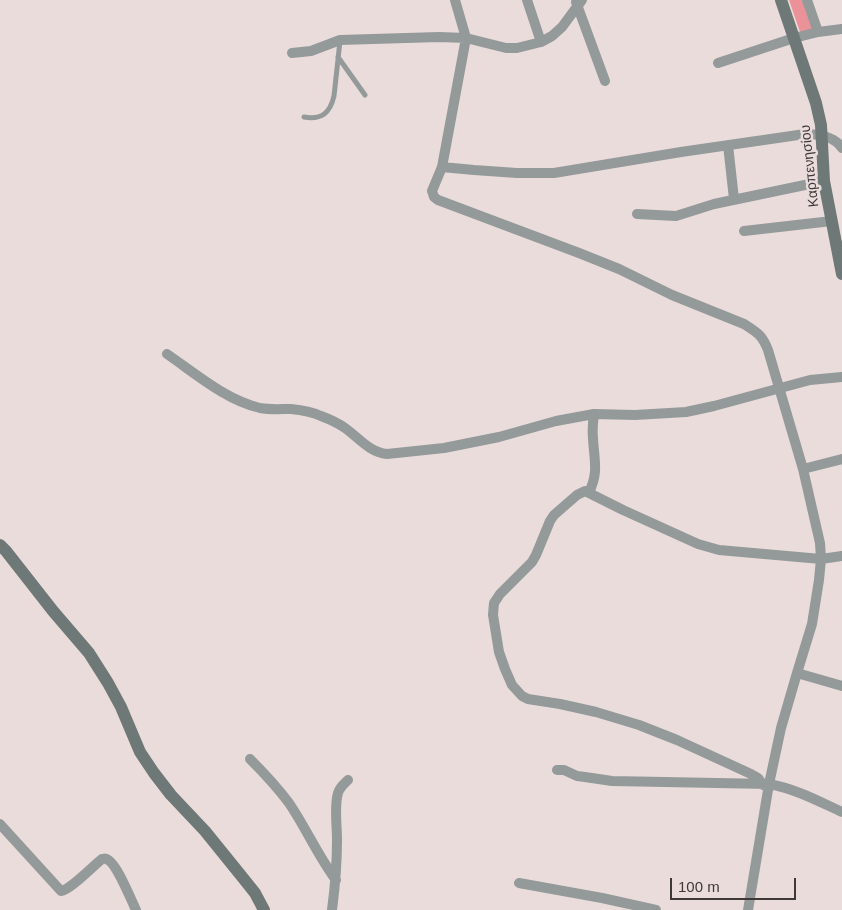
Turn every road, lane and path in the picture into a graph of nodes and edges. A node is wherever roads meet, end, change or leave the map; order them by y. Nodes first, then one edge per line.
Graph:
1 (456, 0) edge
2 (527, 0) edge
3 (781, 0) edge
4 (807, 0) edge
5 (578, 2) edge
6 (842, 29) edge
7 (818, 32) junction
8 (466, 38) junction
9 (794, 38) junction
10 (340, 40) junction
11 (541, 42) junction
12 (292, 53) dead end
13 (338, 57) junction
14 (718, 64) dead end
15 (605, 81) dead end
16 (365, 94) dead end
17 (304, 117) dead end
18 (822, 136) junction
19 (728, 145) junction
20 (841, 146) edge
21 (442, 167) junction
22 (824, 181) junction
23 (734, 199) junction
24 (637, 214) dead end
25 (832, 221) junction
26 (744, 231) dead end
27 (842, 274) edge
28 (167, 354) dead end
29 (842, 377) edge
30 (779, 389) junction
31 (594, 414) junction
32 (842, 459) edge
33 (803, 469) junction
34 (589, 492) junction
35 (0, 546) edge
36 (842, 556) edge
37 (821, 559) junction
38 (797, 673) junction
39 (842, 686) edge
40 (250, 759) dead end
41 (557, 770) dead end
42 (348, 780) dead end
43 (766, 785) junction
44 (842, 812) edge
45 (0, 824) edge
46 (336, 880) junction
47 (519, 883) dead end
48 (136, 910) edge
49 (264, 910) edge
50 (332, 910) edge
51 (656, 910) edge
52 (748, 910) edge

1 - 8 street
2 - 11 street
3 - 9 street, Καρπενησίου
4 - 7 street
5 - 11 street
5 - 15 street
6 - 7 street
7 - 9 street
8 - 10 street
8 - 11 street
8 - 21 street
9 - 14 street
9 - 18 street, Καρπενησίου
10 - 12 street
10 - 13 lane
13 - 16 lane
13 - 17 lane
18 - 19 street
18 - 20 street
18 - 22 street, Καρπενησίου
19 - 21 street
19 - 23 street
21 - 30 street
22 - 23 street
22 - 25 street, Καρπενησίου
23 - 24 street
25 - 26 street
25 - 27 street, Καρπενησίου
28 - 31 street
29 - 30 street
30 - 31 street
30 - 33 street
31 - 34 street
32 - 33 street
33 - 37 street
34 - 37 street
34 - 43 street
35 - 49 street
36 - 37 street
37 - 38 street
38 - 39 street
38 - 43 street
40 - 46 street
41 - 43 street
42 - 46 street
43 - 44 street
43 - 52 street
45 - 48 street
46 - 50 street
47 - 51 street

